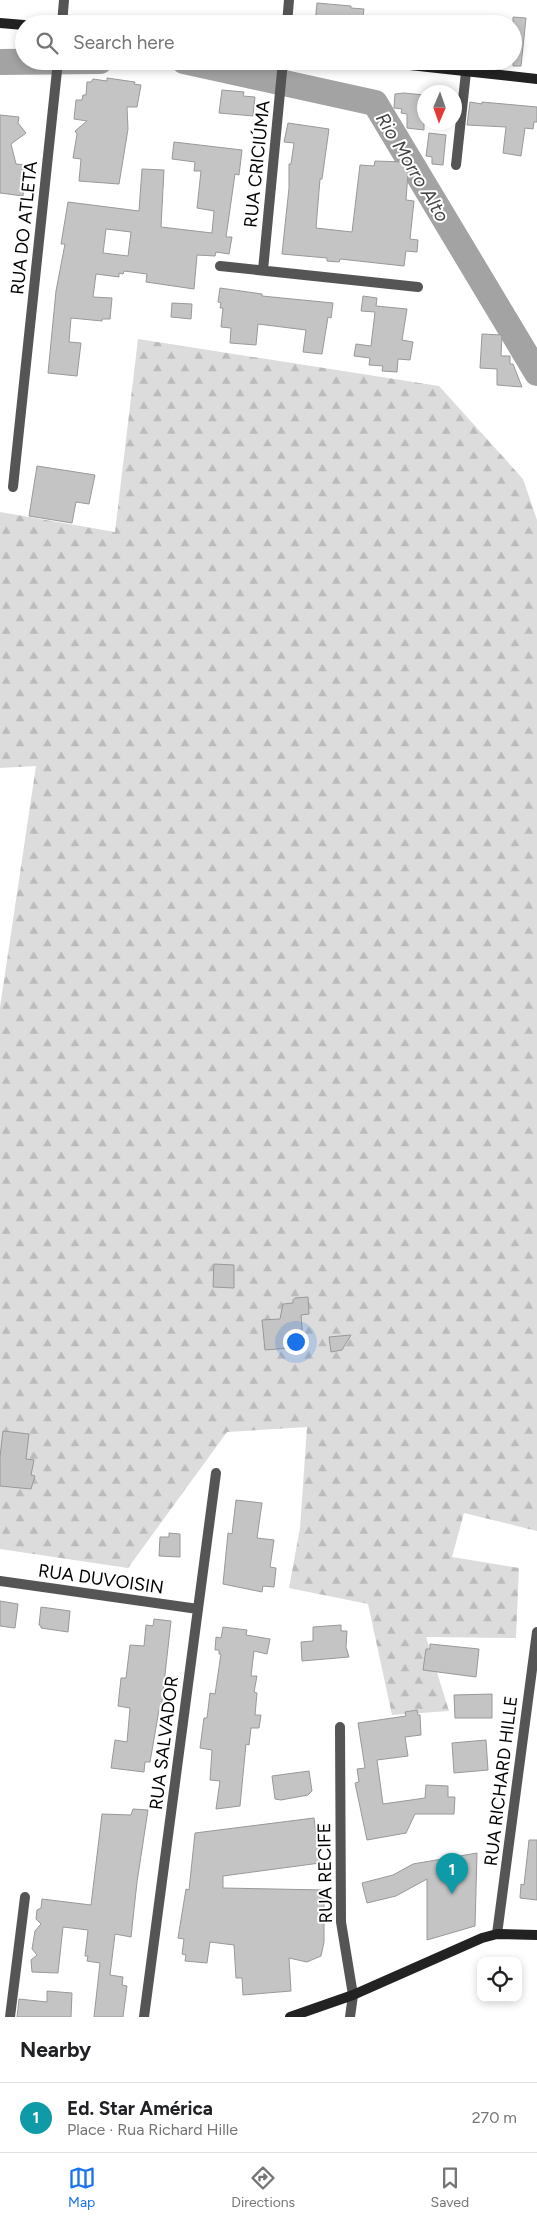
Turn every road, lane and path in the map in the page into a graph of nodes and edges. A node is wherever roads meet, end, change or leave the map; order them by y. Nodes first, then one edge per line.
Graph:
1 (64, 0) edge
2 (289, 0) edge
3 (63, 15) edge
4 (288, 15) edge
5 (0, 23) edge
6 (15, 24) edge
7 (57, 70) edge
8 (283, 70) edge
9 (449, 70) edge
10 (466, 72) junction
11 (537, 79) edge
12 (456, 165) dead end
13 (220, 266) dead end
14 (263, 270) junction
15 (418, 287) dead end
16 (13, 487) dead end
17 (216, 1473) dead end
18 (0, 1581) edge
19 (198, 1609) junction
20 (537, 1632) edge
21 (340, 1727) dead end
22 (25, 1897) dead end
23 (497, 1934) junction
24 (537, 1935) edge
25 (353, 1995) junction
26 (10, 2017) edge
27 (144, 2017) edge
28 (290, 2017) edge
29 (350, 2017) edge

1 - 3 street
2 - 4 street
5 - 6 main road
7 - 16 street, RUA DO ATLETA
8 - 14 street, RUA CRICIÚMA
9 - 10 main road
10 - 11 main road
10 - 12 street
13 - 14 street
14 - 15 street
17 - 19 street, RUA SALVADOR
18 - 19 street, RUA DUVOISIN
19 - 27 street, RUA SALVADOR
20 - 23 street, RUA RICHARD HILLE
21 - 25 street, RUA RECIFE
22 - 26 street
23 - 24 main road
23 - 25 main road
25 - 28 main road
25 - 29 street, RUA RECIFE

